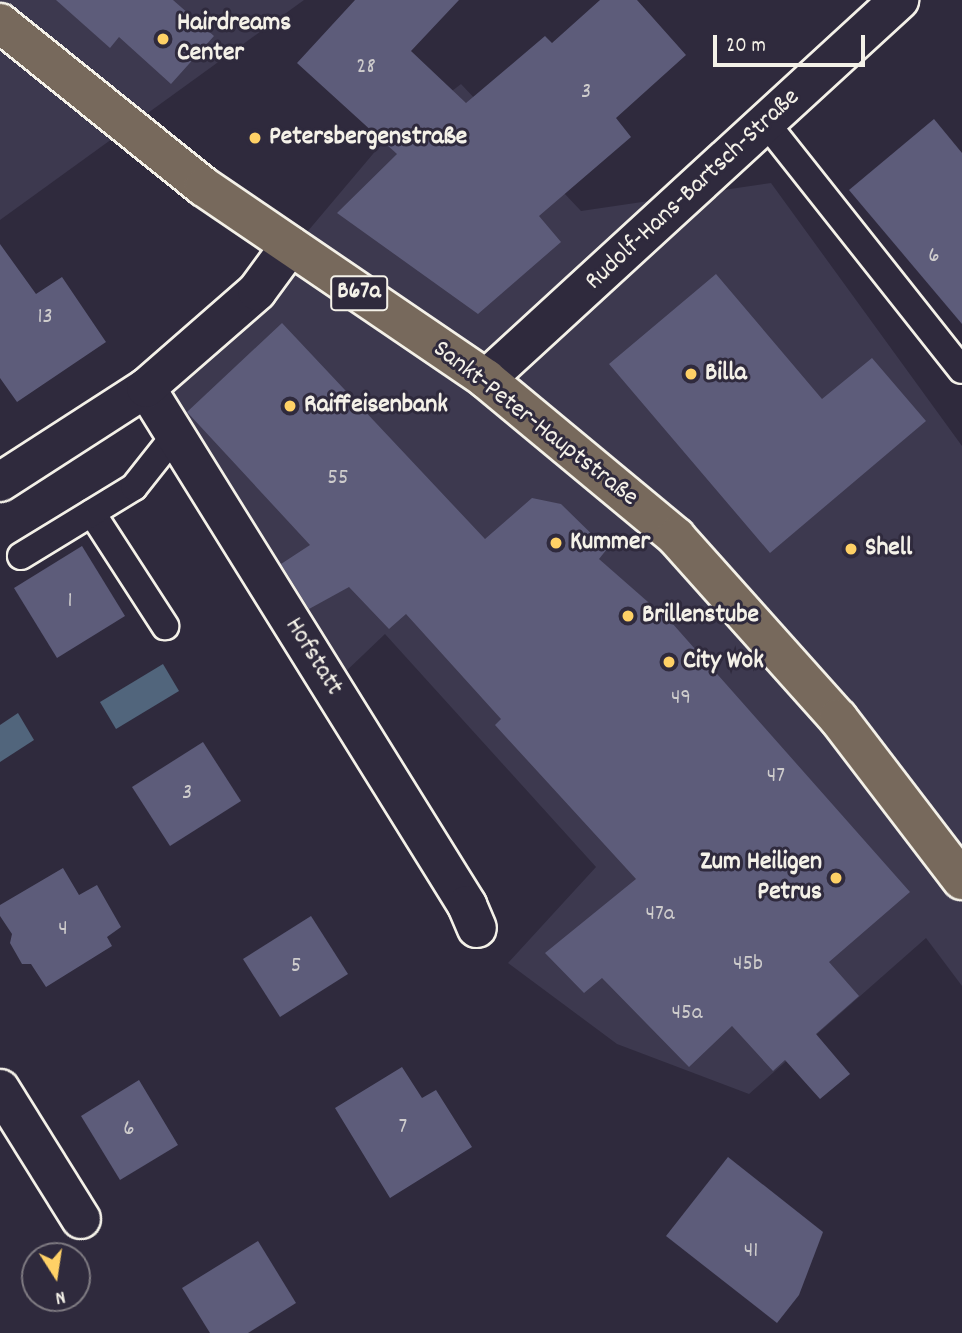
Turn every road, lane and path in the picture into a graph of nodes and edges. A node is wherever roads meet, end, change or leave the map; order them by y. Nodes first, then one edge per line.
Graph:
1 (899, 0) edge
2 (0, 23) edge
3 (766, 122) junction
4 (290, 246) junction
5 (962, 370) edge
6 (486, 379) junction
7 (146, 388) junction
8 (175, 435) junction
9 (0, 482) edge
10 (92, 513) junction
11 (21, 556) dead end
12 (165, 626) dead end
13 (962, 880) edge
14 (477, 928) dead end
15 (0, 1089) edge
16 (81, 1219) dead end

1 - 3 street, Rudolf-Hans-Bartsch-Straße
2 - 4 main road, Sankt-Peter-Hauptstraße / B67a
3 - 5 lane
3 - 6 street, Rudolf-Hans-Bartsch-Straße
4 - 6 main road, Sankt-Peter-Hauptstraße / B67a
4 - 7 street
6 - 13 main road, Sankt-Peter-Hauptstraße / B67a
7 - 8 street, Hofstatt
7 - 9 street
8 - 10 lane
8 - 14 street, Hofstatt
10 - 11 lane
10 - 12 lane
15 - 16 street

